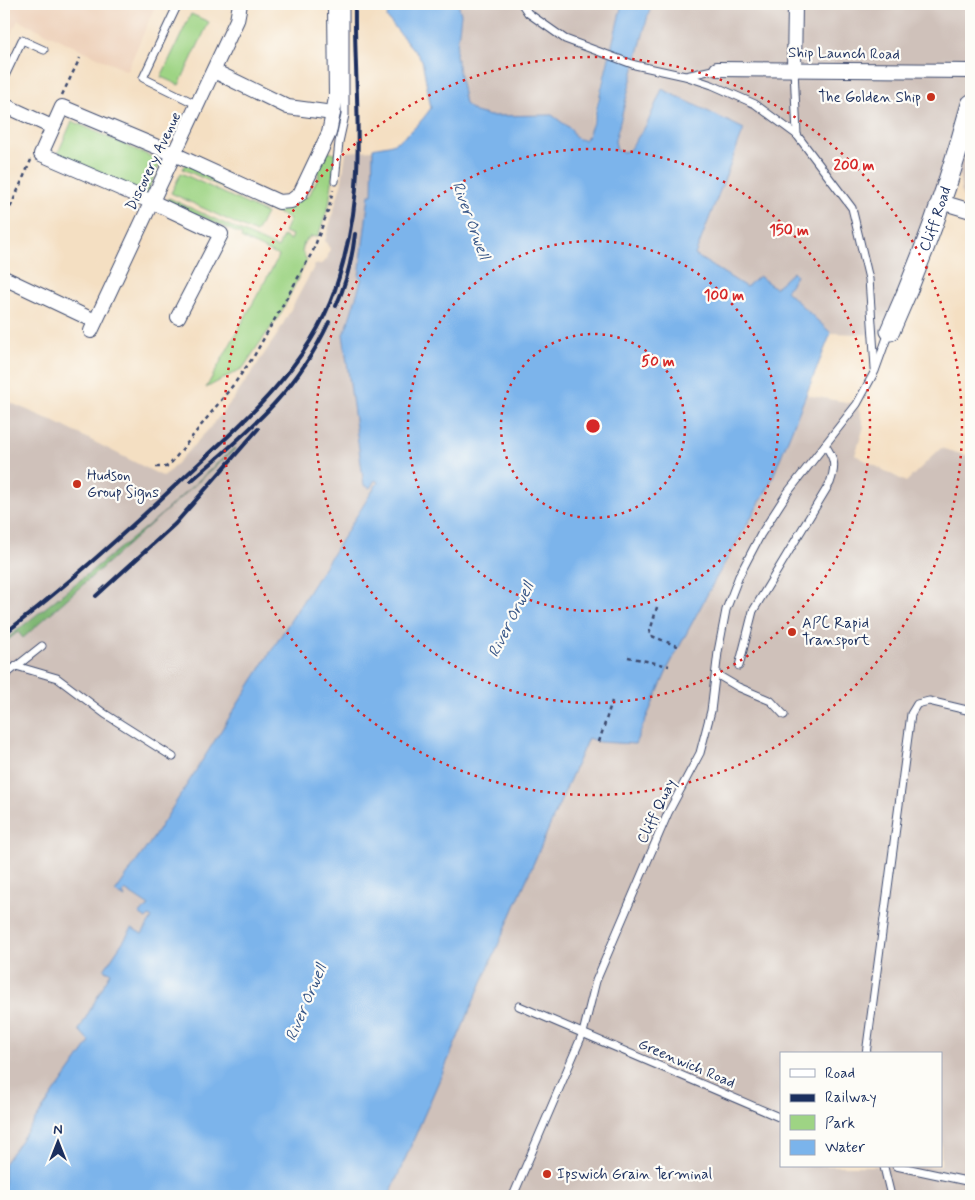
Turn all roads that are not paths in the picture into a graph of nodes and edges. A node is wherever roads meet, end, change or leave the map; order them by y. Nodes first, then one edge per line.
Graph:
1 (178, 4) edge
2 (240, 4) edge
3 (522, 4) edge
4 (795, 4) edge
5 (340, 5) edge
6 (44, 50) dead end
7 (717, 69) joint
8 (794, 69) junction
9 (214, 71) junction
10 (971, 71) edge
11 (685, 76) junction
12 (4, 78) edge
13 (971, 104) edge
14 (4, 105) edge
15 (198, 105) junction
16 (333, 113) junction
17 (52, 127) junction
18 (797, 135) junction
19 (174, 154) junction
20 (336, 181) road end
21 (151, 202) junction
22 (941, 202) junction
23 (971, 211) edge
24 (4, 278) edge
25 (178, 317) dead end
26 (890, 331) joint
27 (875, 371) junction
28 (825, 445) junction
29 (42, 646) dead end
30 (16, 666) junction
31 (739, 666) dead end
32 (716, 674) junction
33 (4, 676) edge
34 (971, 712) edge
35 (784, 716) dead end
36 (173, 757) dead end
37 (519, 1006) dead end
38 (583, 1033) junction
39 (866, 1052) edge
40 (780, 1118) edge
41 (884, 1168) edge
42 (905, 1168) edge
43 (971, 1182) edge
44 (513, 1196) edge
45 (891, 1196) edge

1 - 15 lane
2 - 9 street, Discovery Avenue
3 - 11 lane
4 - 8 street
5 - 16 street
5 - 20 lane
6 - 12 lane
7 - 8 street, Ship Launch Road
7 - 11 lane
8 - 10 street, Ship Launch Road
8 - 18 lane
9 - 15 street, Discovery Avenue
9 - 16 street
11 - 18 lane
13 - 22 main road, Cliff Road
14 - 17 street
15 - 19 street, Discovery Avenue
16 - 19 street
17 - 19 street
17 - 21 street
18 - 27 lane
19 - 21 street, Discovery Avenue
21 - 24 street, Discovery Avenue
21 - 25 street
22 - 23 street
22 - 26 main road, Cliff Road
26 - 27 lane, Cliff Quay
27 - 28 lane, Cliff Quay
28 - 31 lane
28 - 32 lane, Cliff Quay
29 - 30 lane
30 - 33 lane
30 - 36 lane
32 - 35 lane
32 - 38 lane, Cliff Quay
34 - 39 lane
37 - 38 lane, Greenwich Road
38 - 40 lane, Greenwich Road
38 - 44 lane, Cliff Quay
41 - 45 lane
42 - 43 lane

